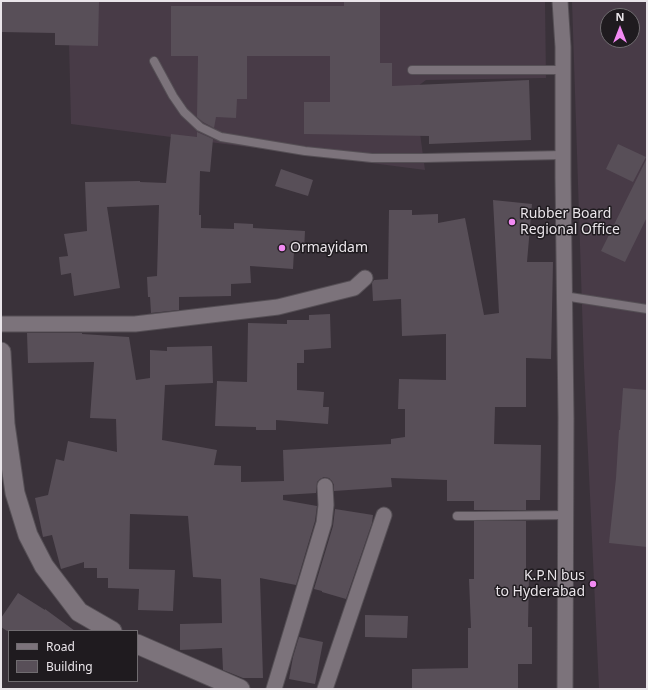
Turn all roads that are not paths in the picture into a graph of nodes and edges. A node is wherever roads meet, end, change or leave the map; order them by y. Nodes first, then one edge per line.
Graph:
1 (560, 1) edge
2 (154, 61) dead end
3 (412, 70) dead end
4 (563, 70) junction
5 (563, 155) junction
6 (365, 278) dead end
7 (564, 296) junction
8 (647, 309) edge
9 (1, 324) edge
10 (1, 352) edge
11 (325, 486) dead end
12 (384, 515) dead end
13 (566, 515) junction
14 (457, 516) dead end
15 (110, 630) edge
16 (138, 644) edge
17 (235, 688) edge
18 (274, 689) edge
19 (324, 689) edge
20 (565, 689) edge

1 - 4 street
2 - 5 lane
3 - 4 lane
4 - 5 street
5 - 7 street
6 - 9 street
7 - 8 lane
7 - 13 street
10 - 15 street
11 - 18 street
12 - 19 street
13 - 14 lane
13 - 20 street
16 - 17 street

